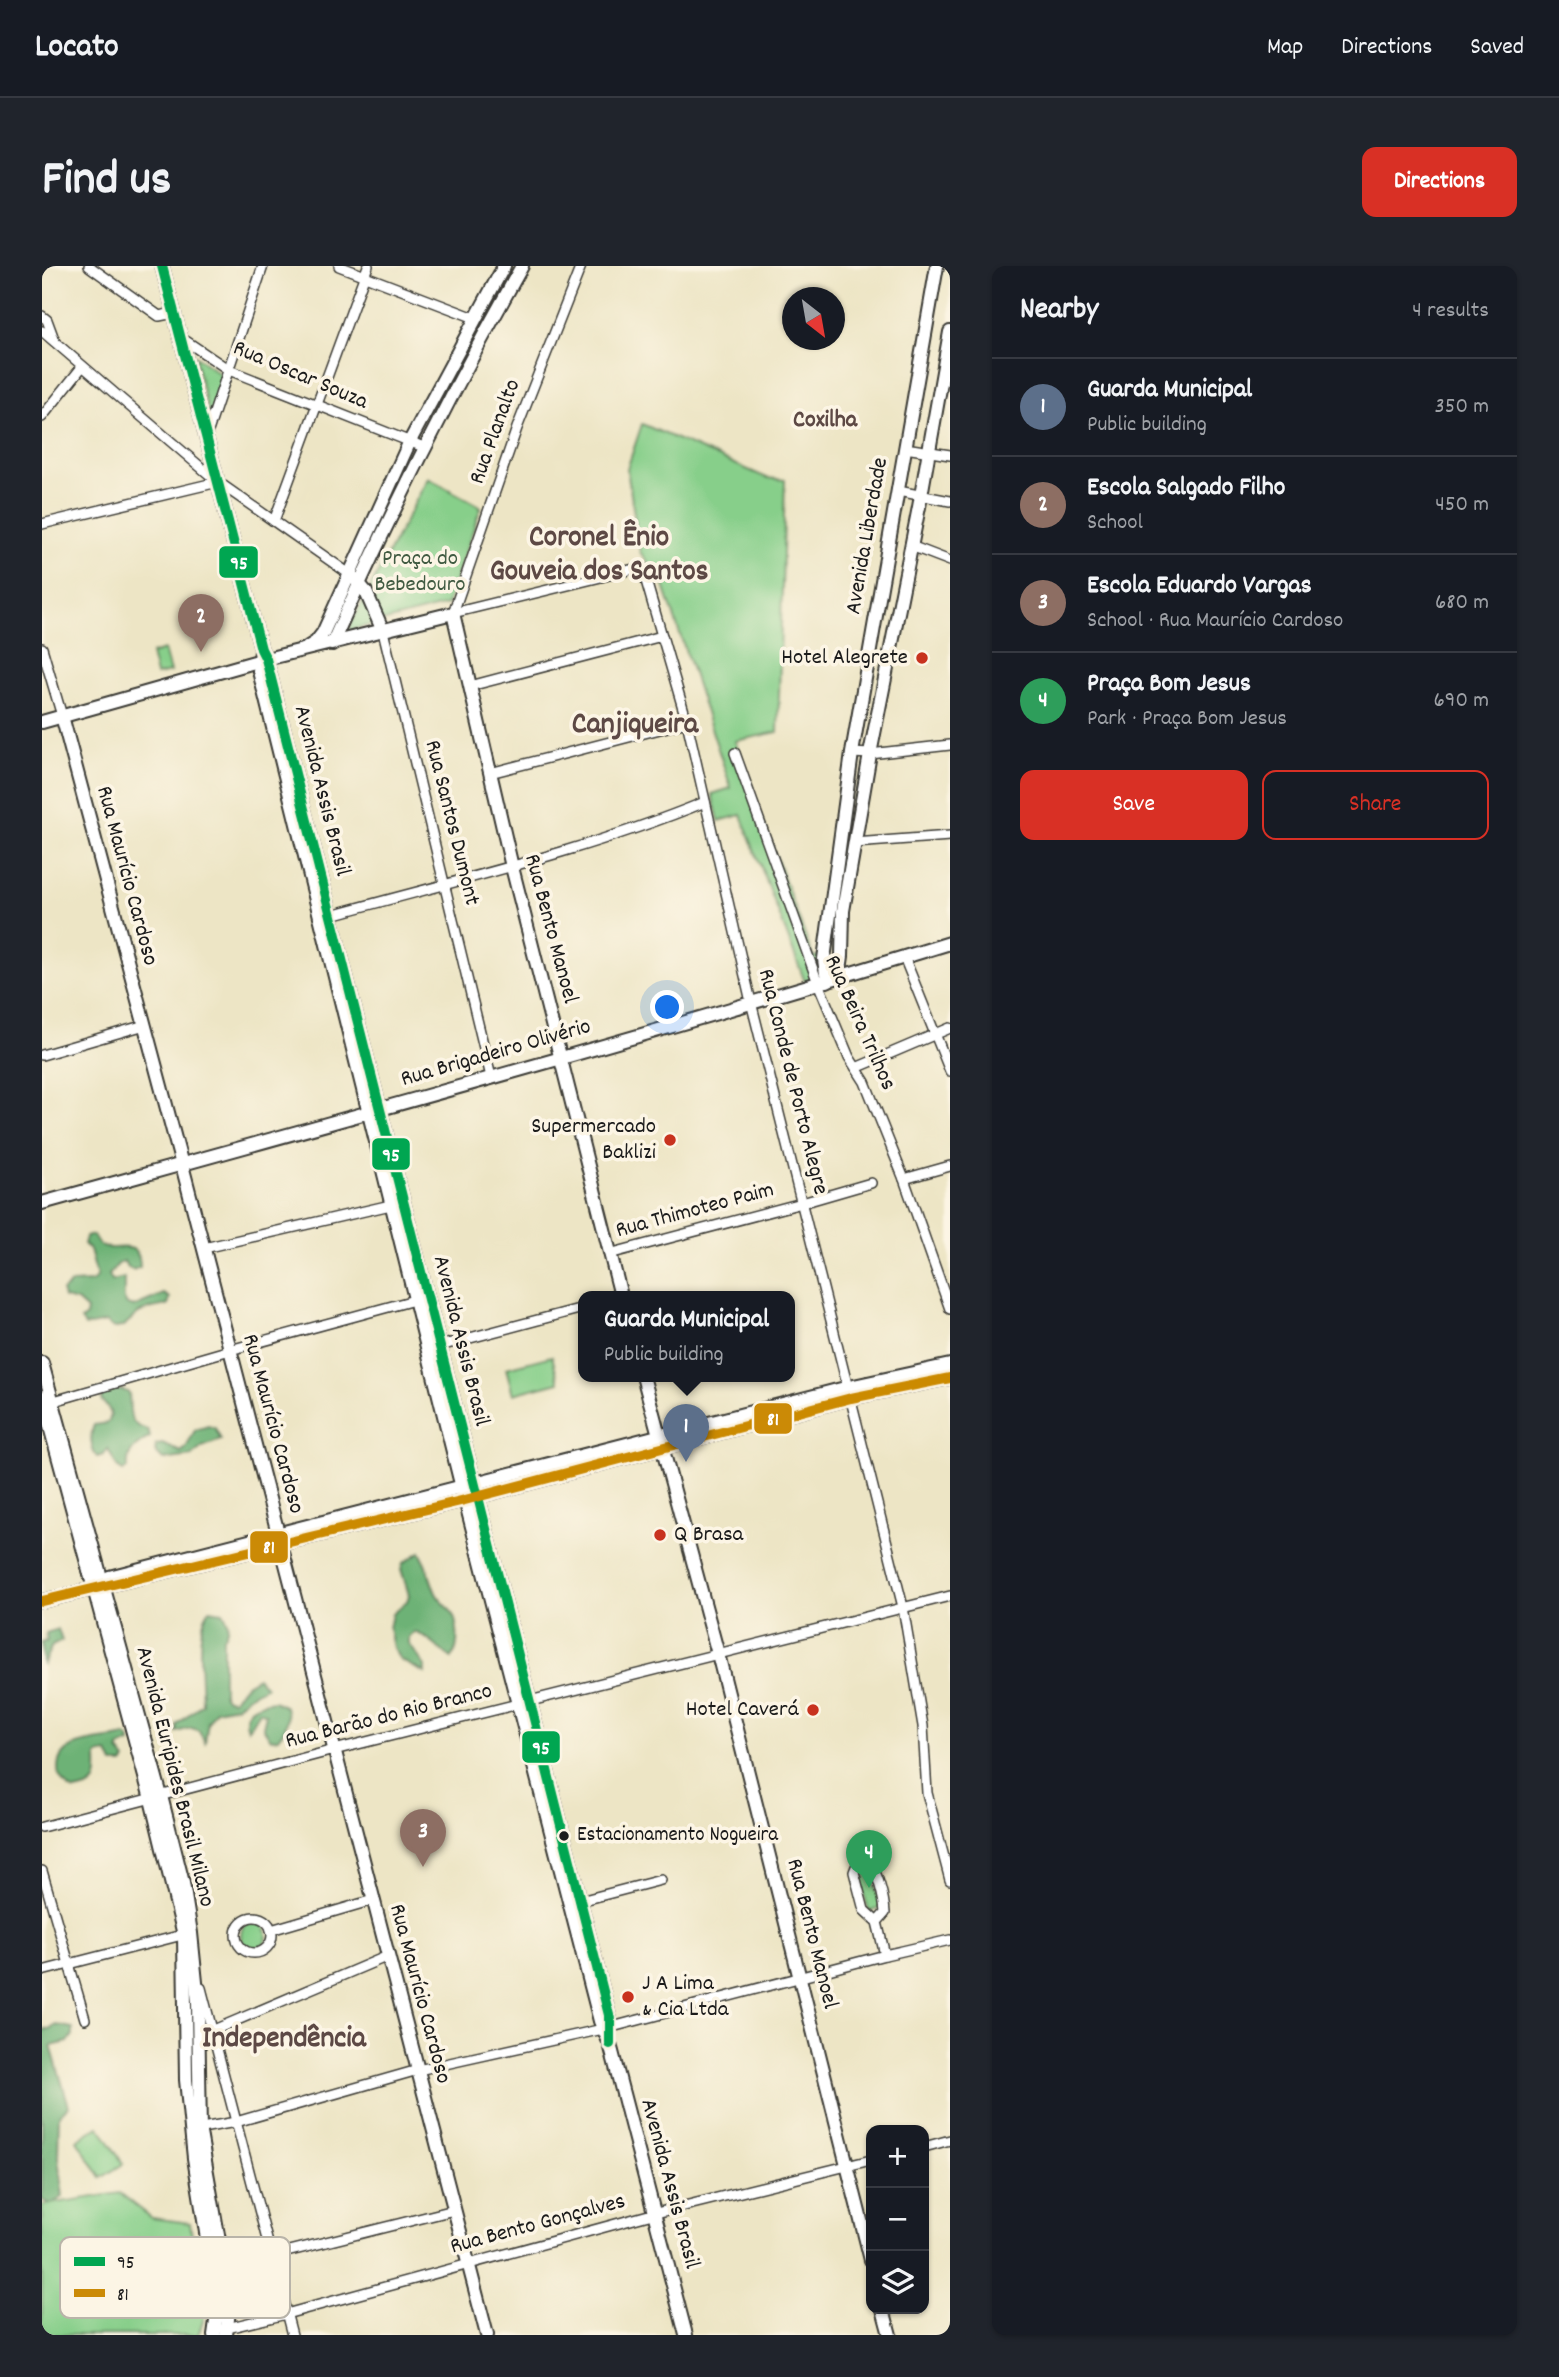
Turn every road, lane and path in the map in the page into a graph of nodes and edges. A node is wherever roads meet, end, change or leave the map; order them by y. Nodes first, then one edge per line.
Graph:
1 (89, 266) edge
2 (162, 266) edge
3 (263, 266) edge
4 (339, 266) edge
5 (504, 266) edge
6 (522, 266) edge
7 (581, 266) edge
8 (937, 266) edge
9 (366, 270) edge
10 (174, 313) junction
11 (42, 316) edge
12 (475, 318) junction
13 (42, 331) edge
14 (950, 332) edge
15 (180, 337) junction
16 (54, 341) junction
17 (82, 367) junction
18 (229, 370) junction
19 (317, 406) junction
20 (42, 417) edge
21 (206, 437) junction
22 (410, 441) junction
23 (426, 448) junction
24 (905, 448) junction
25 (929, 452) junction
26 (950, 455) edge
27 (218, 482) junction
28 (898, 491) junction
29 (921, 495) junction
30 (950, 500) edge
31 (274, 522) junction
32 (42, 524) edge
33 (911, 545) junction
34 (950, 561) edge
35 (348, 573) junction
36 (359, 583) junction
37 (453, 613) junction
38 (383, 631) junction
39 (662, 636) junction
40 (332, 644) junction
41 (42, 648) edge
42 (302, 650) junction
43 (262, 656) junction
44 (470, 686) junction
45 (62, 716) junction
46 (42, 722) edge
47 (687, 722) junction
48 (950, 745) edge
49 (734, 753) dead end
50 (852, 753) junction
51 (870, 754) junction
52 (490, 773) junction
53 (705, 802) junction
54 (950, 836) edge
55 (854, 844) junction
56 (512, 867) junction
57 (834, 879) junction
58 (848, 881) junction
59 (445, 884) junction
60 (325, 916) junction
61 (950, 943) edge
62 (904, 957) junction
63 (828, 980) junction
64 (751, 1002) junction
65 (145, 1025) junction
66 (950, 1028) edge
67 (935, 1034) junction
68 (42, 1055) edge
69 (562, 1057) junction
70 (856, 1068) junction
71 (950, 1071) edge
72 (491, 1077) junction
73 (374, 1111) junction
74 (182, 1165) junction
75 (950, 1166) edge
76 (904, 1179) junction
77 (871, 1183) dead end
78 (42, 1203) edge
79 (802, 1203) junction
80 (398, 1204) junction
81 (204, 1248) junction
82 (609, 1254) junction
83 (620, 1291) edge
84 (421, 1298) junction
85 (578, 1309) edge
86 (950, 1309) edge
87 (433, 1348) junction
88 (230, 1350) junction
89 (42, 1363) edge
90 (950, 1365) edge
91 (950, 1378) edge
92 (645, 1382) edge
93 (850, 1393) junction
94 (45, 1402) edge
95 (662, 1442) junction
96 (470, 1492) junction
97 (280, 1539) junction
98 (94, 1586) junction
99 (950, 1596) edge
100 (42, 1601) edge
101 (903, 1607) junction
102 (718, 1654) junction
103 (525, 1704) junction
104 (334, 1750) junction
105 (156, 1797) junction
106 (42, 1827) edge
107 (42, 1871) edge
108 (661, 1880) dead end
109 (950, 1880) edge
110 (44, 1886) edge
111 (373, 1900) junction
112 (580, 1901) junction
113 (877, 1922) junction
114 (271, 1930) junction
115 (188, 1934) junction
116 (950, 1940) edge
117 (193, 1954) junction
118 (885, 1955) junction
119 (388, 1956) junction
120 (70, 1962) junction
121 (42, 1970) edge
122 (800, 1978) junction
123 (192, 2001) junction
124 (85, 2019) dead end
125 (607, 2028) junction
126 (212, 2031) junction
127 (192, 2036) junction
128 (418, 2070) junction
129 (236, 2122) junction
130 (195, 2129) junction
131 (950, 2140) edge
132 (929, 2146) edge
133 (866, 2161) edge
134 (848, 2165) junction
135 (454, 2210) junction
136 (656, 2213) junction
137 (214, 2237) edge
138 (266, 2237) edge
139 (290, 2250) edge
140 (869, 2251) edge
141 (468, 2264) junction
142 (290, 2313) edge
143 (884, 2314) edge
144 (272, 2318) edge
145 (287, 2318) edge
146 (221, 2332) edge
147 (292, 2335) edge
148 (487, 2335) edge
149 (686, 2335) edge
150 (890, 2335) edge

1 - 10 street
2 - 10 street, Avenida Assis Brasil
3 - 18 street
4 - 9 street
5 - 12 street
6 - 23 street
7 - 37 street, Rua Planalto
8 - 24 street, Avenida Liberdade
9 - 12 street
9 - 19 street
10 - 15 street, Avenida Assis Brasil
11 - 16 street
12 - 22 street
13 - 16 street
14 - 25 street, Avenida Liberdade
15 - 18 street, Rua Oscar Souza
15 - 21 street, Avenida Assis Brasil
16 - 17 street
17 - 20 street
17 - 27 street
18 - 19 street, Rua Oscar Souza
18 - 21 street
19 - 22 street, Rua Oscar Souza
19 - 31 street
21 - 27 street, Avenida Assis Brasil
22 - 23 street, Rua Oscar Souza
22 - 35 street
23 - 36 street
24 - 25 street
24 - 28 street, Avenida Liberdade
25 - 26 street
25 - 29 street, Avenida Liberdade
27 - 31 street
27 - 32 street
27 - 43 street, Avenida Assis Brasil
28 - 29 street
28 - 50 street, Avenida Liberdade
29 - 30 street
29 - 33 street, Avenida Liberdade
31 - 35 street
33 - 34 street
33 - 51 street, Avenida Liberdade
35 - 36 street
35 - 42 street
36 - 38 street, Rua Santos Dumont
36 - 40 street
37 - 38 street
37 - 39 street, Rua Conde de Porto Alegre
37 - 44 street, Rua Bento Manoel
38 - 40 street
38 - 59 street, Rua Santos Dumont
39 - 44 street
39 - 47 street, Rua Conde de Porto Alegre
40 - 42 street
41 - 45 street, Rua Maurício Cardoso
42 - 43 street
43 - 45 street
43 - 60 street, Avenida Assis Brasil
44 - 52 street, Rua Bento Manoel
45 - 46 street
45 - 65 street, Rua Maurício Cardoso
47 - 52 street
47 - 53 street, Rua Conde de Porto Alegre
48 - 51 street
49 - 63 street, Rua Beira Trilhos
50 - 51 street
50 - 57 street, Avenida Liberdade
51 - 55 street, Avenida Liberdade
52 - 56 street, Rua Bento Manoel
53 - 56 street
53 - 64 street, Rua Conde de Porto Alegre
54 - 55 street
55 - 58 street, Avenida Liberdade
56 - 59 street
56 - 69 street, Rua Bento Manoel
57 - 58 street
57 - 63 street, Avenida Liberdade
58 - 63 street, Avenida Liberdade
59 - 60 street
59 - 72 street, Rua Santos Dumont
60 - 73 street, Avenida Assis Brasil
61 - 62 street, Rua Brigadeiro Olivério
62 - 63 street, Rua Brigadeiro Olivério
62 - 67 street
63 - 64 street, Rua Brigadeiro Olivério
63 - 70 street, Rua Beira Trilhos
64 - 69 street, Rua Brigadeiro Olivério
64 - 79 street, Rua Conde de Porto Alegre
65 - 68 street
65 - 74 street, Rua Maurício Cardoso
66 - 67 street
67 - 70 street
67 - 71 street
69 - 72 street, Rua Brigadeiro Olivério
69 - 82 street, Rua Bento Manoel
70 - 76 street, Rua Beira Trilhos
72 - 73 street, Rua Brigadeiro Olivério
73 - 74 street, Rua Brigadeiro Olivério
73 - 80 street, Avenida Assis Brasil
74 - 78 street, Rua Brigadeiro Olivério
74 - 81 street, Rua Maurício Cardoso
75 - 76 street
76 - 86 street, Rua Beira Trilhos
77 - 79 street, Rua Thimoteo Paim
79 - 82 street, Rua Thimoteo Paim
79 - 93 street, Rua Conde de Porto Alegre
80 - 81 street
80 - 84 street, Avenida Assis Brasil
81 - 88 street, Rua Maurício Cardoso
82 - 83 street, Rua Bento Manoel
84 - 87 street, Avenida Assis Brasil
84 - 88 street
85 - 87 street
87 - 96 street, Avenida Assis Brasil
88 - 94 street
88 - 97 street, Rua Maurício Cardoso
89 - 94 street, Avenida Euripides Brasil Milano
90 - 93 street
91 - 93 street
92 - 95 street, Rua Bento Manoel
93 - 95 street
93 - 101 street, Rua Conde de Porto Alegre
94 - 98 street, Avenida Euripides Brasil Milano
95 - 96 street
95 - 102 street, Rua Bento Manoel
96 - 97 street
96 - 103 street, Avenida Assis Brasil
97 - 98 street
97 - 104 street, Rua Maurício Cardoso
98 - 100 street
98 - 105 street, Avenida Euripides Brasil Milano
99 - 101 street, Rua Barão do Rio Branco
101 - 102 street, Rua Barão do Rio Branco
101 - 109 street
102 - 103 street, Rua Barão do Rio Branco
102 - 122 street, Rua Bento Manoel
103 - 104 street, Rua Barão do Rio Branco
103 - 112 street, Avenida Assis Brasil
103 - 125 street, Avenida Assis Brasil
104 - 105 street, Rua Barão do Rio Branco
104 - 111 street, Rua Maurício Cardoso
105 - 106 street, Rua Barão do Rio Branco
105 - 115 street, Avenida Euripides Brasil Milano
107 - 110 street
108 - 112 street
110 - 120 street
111 - 114 street
111 - 119 street, Rua Maurício Cardoso
112 - 125 street, Avenida Assis Brasil
113 - 113 street
113 - 118 street
114 - 114 street
115 - 117 street, Avenida Euripides Brasil Milano
115 - 120 street
115 - 123 street, Avenida Euripides Brasil Milano
116 - 118 street
117 - 123 street, Avenida Euripides Brasil Milano
117 - 126 street
118 - 122 street
119 - 126 street
119 - 128 street, Rua Maurício Cardoso
120 - 121 street
120 - 124 street
122 - 125 street
122 - 134 street, Rua Bento Manoel
123 - 126 street
123 - 127 street, Avenida Euripides Brasil Milano
125 - 128 street
125 - 136 street, Avenida Assis Brasil
126 - 127 street
126 - 129 street
127 - 130 street, Avenida Euripides Brasil Milano
128 - 129 street
128 - 135 street, Rua Maurício Cardoso
129 - 130 street
129 - 138 street
130 - 137 street, Avenida Euripides Brasil Milano
131 - 132 street
133 - 134 street, Rua Bento Gonçalves
134 - 136 street, Rua Bento Gonçalves
134 - 140 street, Rua Bento Manoel
135 - 139 street
135 - 141 street, Rua Maurício Cardoso
136 - 141 street, Rua Bento Gonçalves
136 - 149 street, Avenida Assis Brasil
141 - 142 street, Rua Bento Gonçalves
141 - 148 street, Rua Maurício Cardoso
143 - 150 street
144 - 146 street, Rua Bento Gonçalves
145 - 147 street

